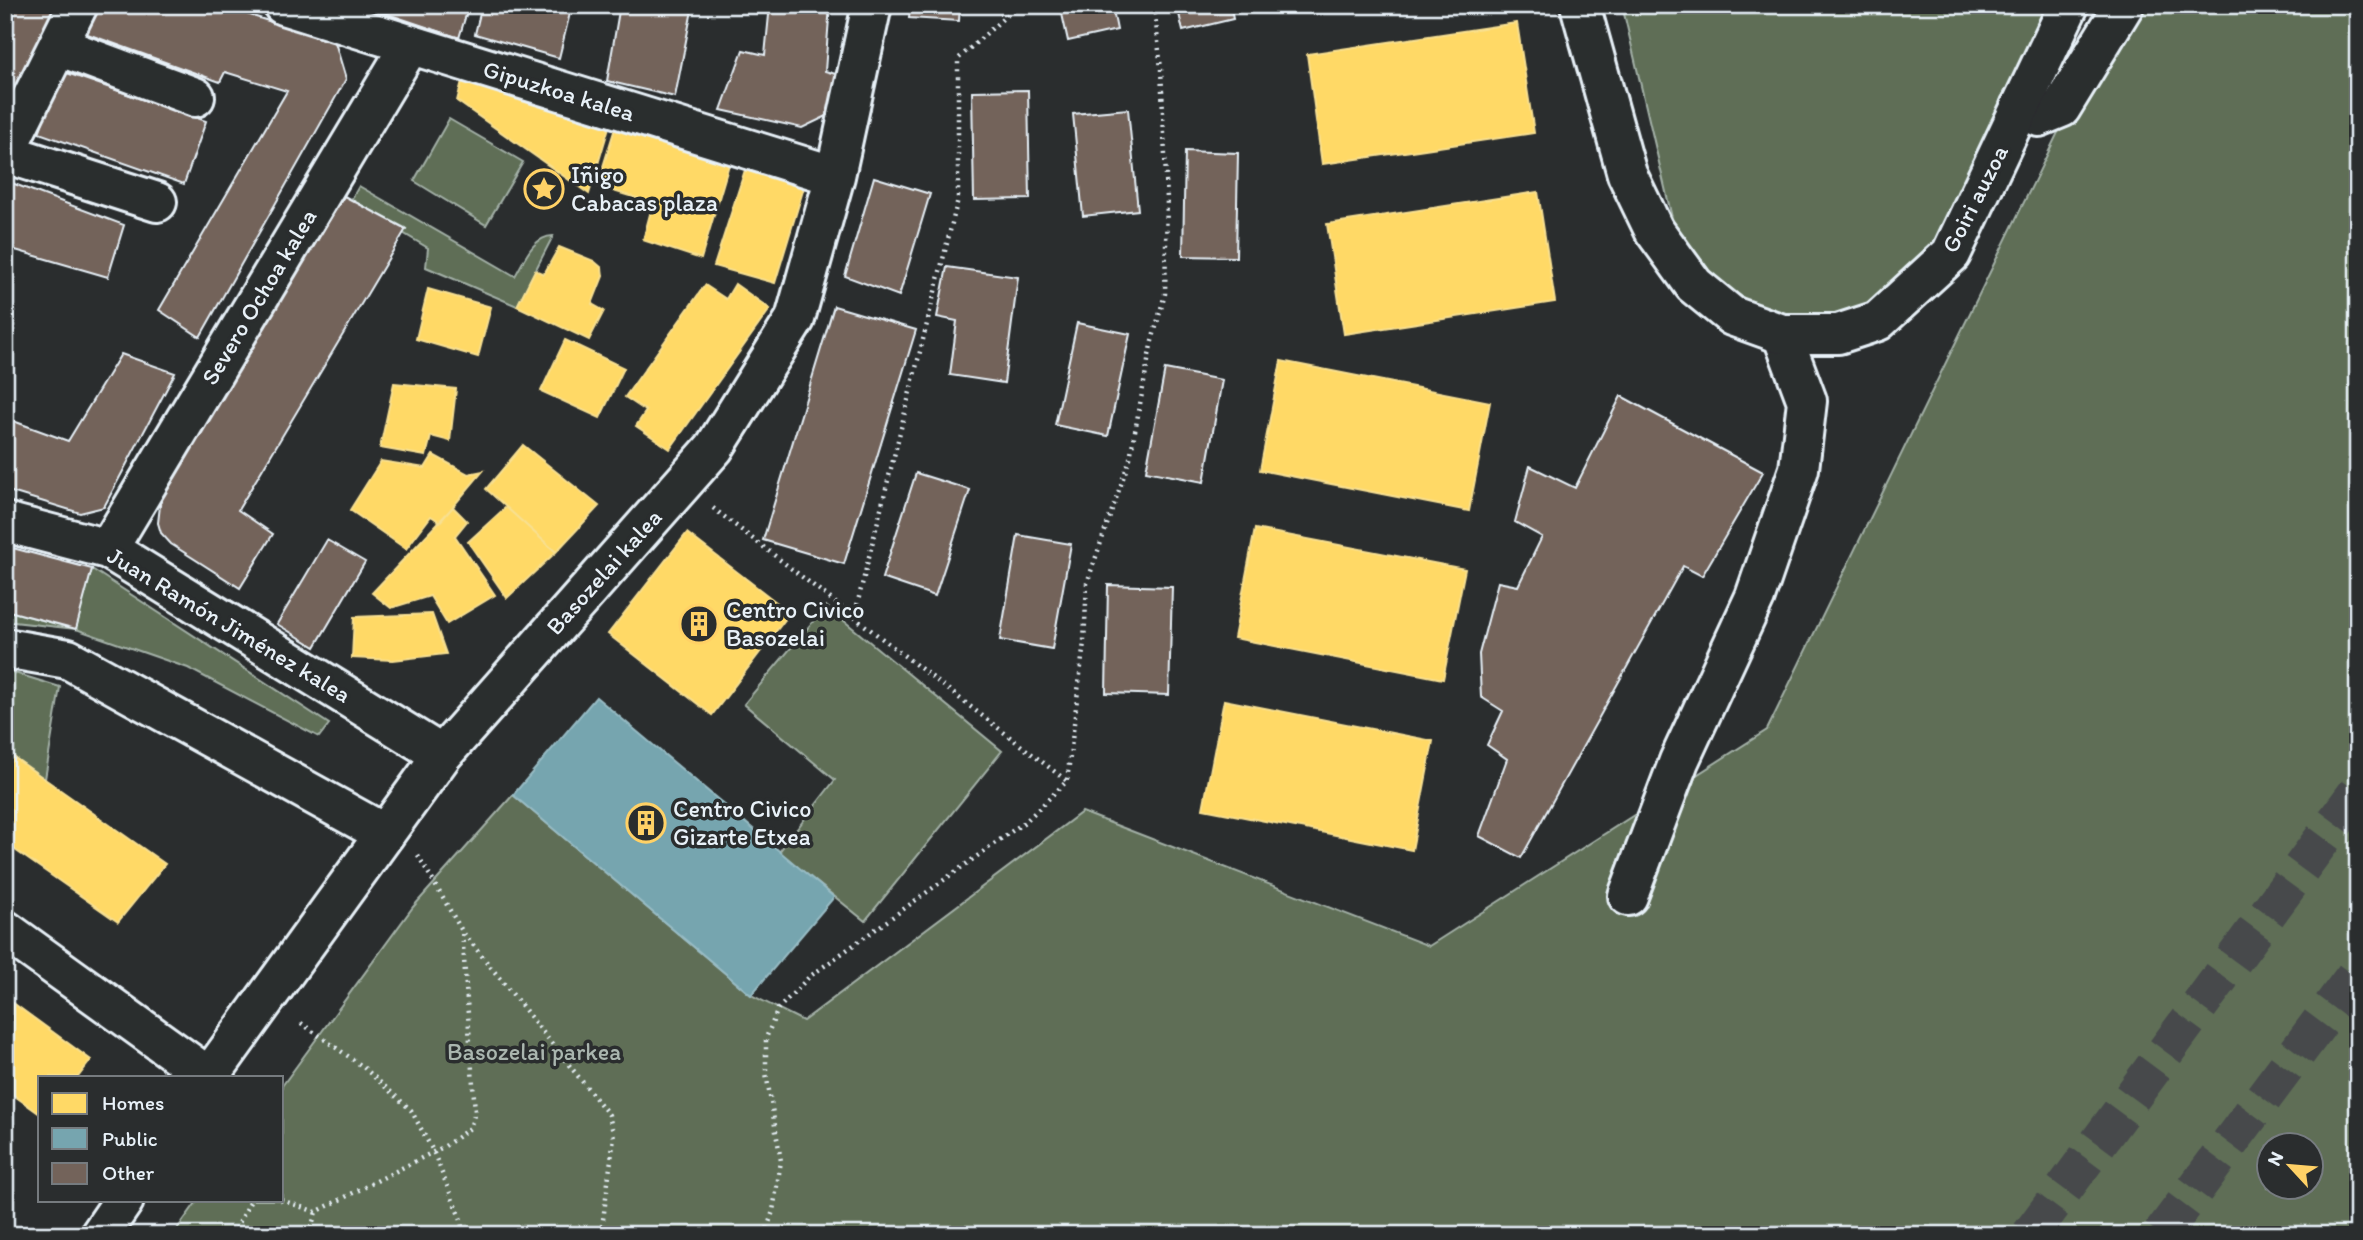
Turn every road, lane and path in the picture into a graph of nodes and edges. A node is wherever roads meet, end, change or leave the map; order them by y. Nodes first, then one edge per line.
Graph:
1 (78, 5) edge
2 (283, 5) edge
3 (872, 5) edge
4 (1018, 5) edge
5 (1154, 5) edge
6 (1580, 5) edge
7 (2069, 5) edge
8 (2124, 5) edge
9 (410, 45) junction
10 (58, 46) junction
11 (195, 97) dead end
12 (2021, 107) junction
13 (5, 153) edge
14 (835, 176) junction
15 (157, 202) dead end
16 (1782, 334) junction
17 (706, 503) dead end
18 (5, 522) edge
19 (108, 549) junction
20 (853, 617) junction
21 (5, 648) edge
22 (442, 755) junction
23 (1067, 781) junction
24 (385, 834) junction
25 (1628, 896) dead end
26 (5, 930) edge
27 (462, 930) junction
28 (301, 1023) dead end
29 (208, 1076) edge
30 (210, 1076) edge
31 (433, 1152) junction
32 (284, 1201) edge
33 (123, 1202) edge
34 (250, 1202) edge
35 (316, 1212) junction
36 (100, 1235) edge
37 (233, 1235) edge
38 (309, 1235) edge
39 (463, 1235) edge
40 (601, 1235) edge
41 (765, 1235) edge

1 - 10 street
2 - 9 street, Gipuzkoa kalea
3 - 14 street, Basozelai kalea
4 - 20 path
5 - 23 path
6 - 16 street, Goiri auzoa
7 - 12 street, Goiri auzoa
8 - 12 street
9 - 14 street, Gipuzkoa kalea
9 - 19 street, Severo Ochoa kalea
10 - 11 street
10 - 13 street
12 - 16 street, Goiri auzoa
13 - 15 street
14 - 22 street, Basozelai kalea
16 - 25 street
17 - 20 path
18 - 19 street, Juan Ramón Jiménez kalea
19 - 22 street, Juan Ramón Jiménez kalea
20 - 23 path
21 - 24 street
22 - 24 street, Basozelai kalea
23 - 41 path
24 - 27 path
24 - 30 street, Basozelai kalea
26 - 29 street
27 - 31 path
27 - 40 path
28 - 31 path
31 - 35 path
31 - 39 path
32 - 35 path
33 - 36 street
34 - 37 path
35 - 38 path

